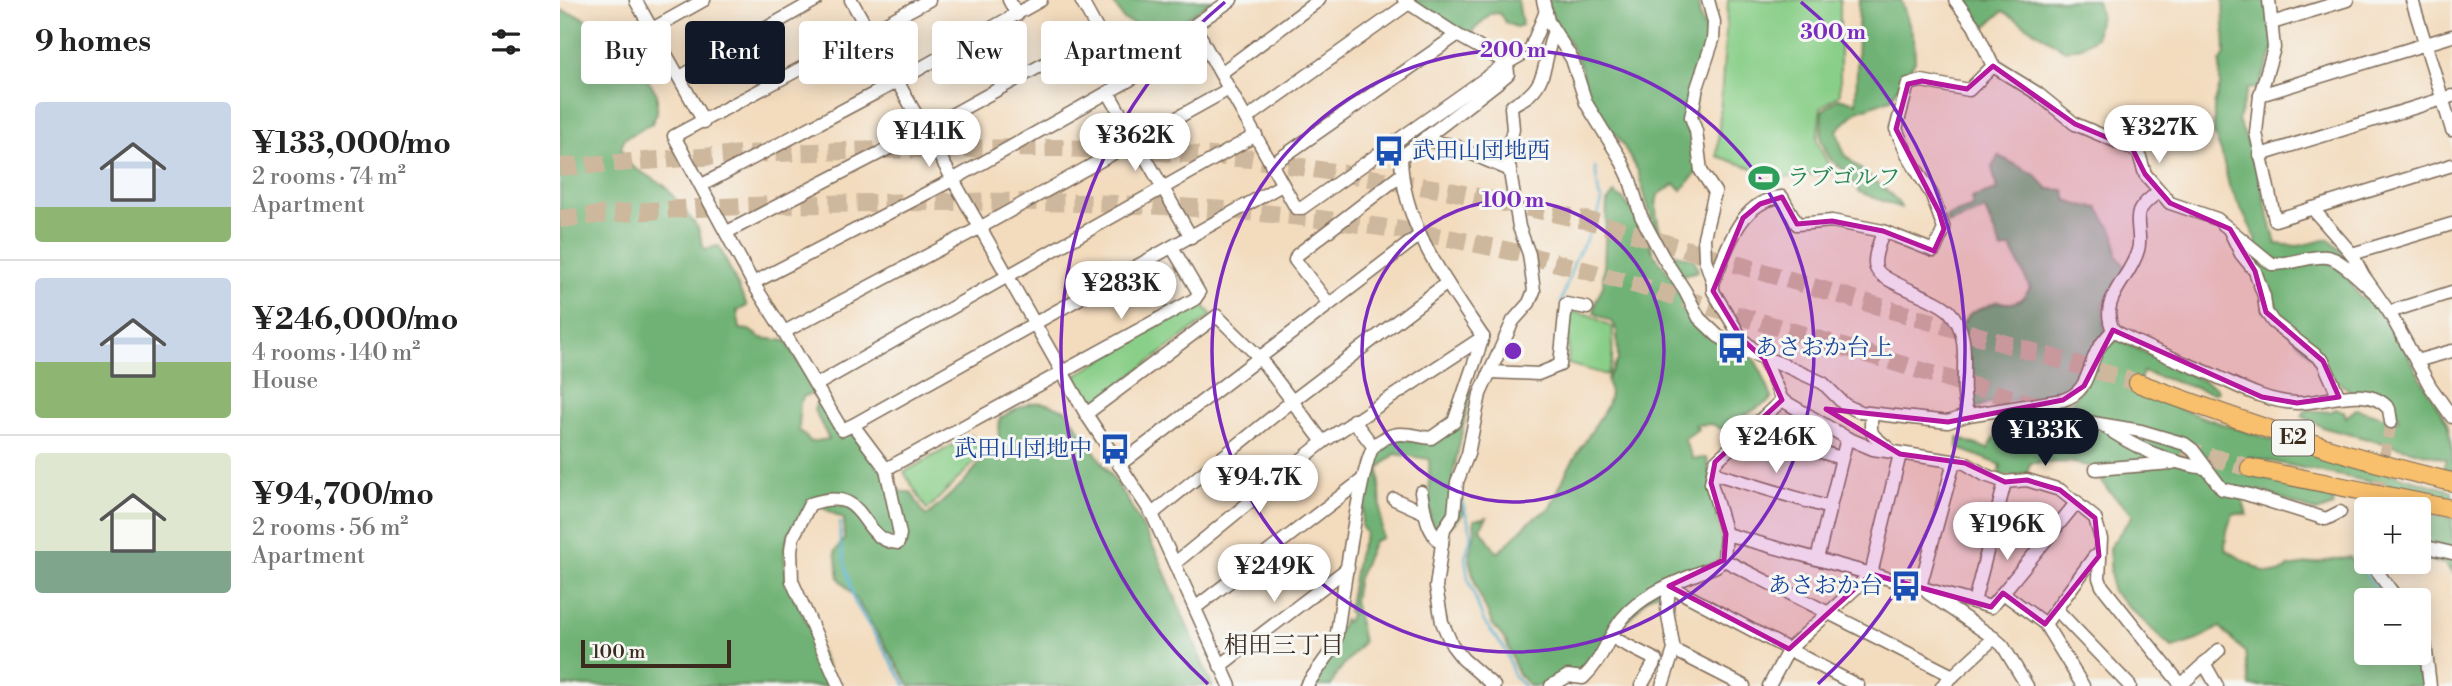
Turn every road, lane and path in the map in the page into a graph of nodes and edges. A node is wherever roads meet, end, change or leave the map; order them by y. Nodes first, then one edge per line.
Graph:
1 (704, 0) edge
2 (816, 0) edge
3 (851, 0) edge
4 (929, 0) edge
5 (1009, 0) edge
6 (1041, 0) edge
7 (1081, 0) edge
8 (1231, 0) edge
9 (1319, 0) edge
10 (1708, 0) edge
11 (1955, 0) edge
12 (2269, 0) edge
13 (2347, 0) edge
14 (2412, 0) edge
15 (636, 1) edge
16 (1406, 2) edge
17 (1544, 6) edge
18 (1017, 15) junction
19 (647, 21) edge
20 (666, 21) edge
21 (863, 21) edge
22 (891, 21) edge
23 (1093, 21) edge
24 (1200, 21) edge
25 (2272, 23) junction
26 (1554, 31) junction
27 (1457, 35) junction
28 (2452, 36) edge
29 (2426, 45) junction
30 (1207, 48) edge
31 (671, 62) edge
32 (1507, 63) junction
33 (1041, 66) edge
34 (1993, 66) junction
35 (918, 70) edge
36 (799, 71) edge
37 (1221, 74) junction
38 (680, 77) junction
39 (892, 84) edge
40 (900, 84) edge
41 (1122, 84) edge
42 (1229, 89) junction
43 (1108, 92) junction
44 (2260, 95) junction
45 (2447, 98) edge
46 (1246, 119) junction
47 (704, 121) junction
48 (926, 129) junction
49 (2452, 130) edge
50 (1256, 135) junction
51 (1426, 137) junction
52 (1135, 140) junction
53 (2260, 156) junction
54 (1272, 165) junction
55 (2452, 165) edge
56 (1510, 170) junction
57 (1401, 175) junction
58 (954, 179) junction
59 (702, 185) junction
60 (1282, 185) junction
61 (1163, 189) junction
62 (2158, 192) junction
63 (2312, 208) junction
64 (2452, 224) edge
65 (981, 227) junction
66 (2230, 229) junction
67 (1884, 231) junction
68 (727, 232) junction
69 (1420, 235) junction
70 (1191, 237) junction
71 (1172, 247) junction
72 (2352, 254) junction
73 (1009, 276) junction
74 (753, 283) junction
75 (1447, 283) junction
76 (1713, 283) junction
77 (2452, 292) edge
78 (2375, 293) junction
79 (1329, 304) junction
80 (1587, 308) dead end
81 (2389, 312) junction
82 (1035, 322) junction
83 (2113, 330) junction
84 (784, 332) junction
85 (1483, 337) junction
86 (2452, 351) edge
87 (1259, 357) junction
88 (1764, 359) junction
89 (2416, 361) junction
90 (1063, 372) junction
91 (1489, 372) junction
92 (2138, 383) tunnel mouth
93 (816, 385) junction
94 (2339, 397) junction
95 (1782, 400) junction
96 (1291, 402) junction
97 (2004, 409) junction
98 (1086, 414) junction
99 (1872, 414) junction
100 (1968, 415) junction
101 (2452, 417) edge
102 (1353, 420) junction
103 (2391, 422) dead end
104 (2101, 423) junction
105 (852, 425) junction
106 (1749, 430) junction
107 (1847, 438) junction
108 (1323, 442) junction
109 (1373, 446) junction
110 (1896, 453) junction
111 (1841, 458) junction
112 (1954, 462) junction
113 (2176, 463) junction
114 (1119, 465) junction
115 (2205, 468) junction
116 (2250, 468) tunnel mouth
117 (886, 469) junction
118 (2096, 469) dead end
119 (1713, 473) junction
120 (1362, 480) junction
121 (2005, 482) junction
122 (2452, 482) edge
123 (1421, 492) dead end
124 (1394, 499) dead end
125 (2077, 502) junction
126 (1830, 508) junction
127 (2452, 509) edge
128 (2340, 512) dead end
129 (1425, 513) junction
130 (1152, 514) junction
131 (1726, 534) junction
132 (1442, 544) junction
133 (2431, 548) edge
134 (2452, 553) edge
135 (2099, 556) junction
136 (1817, 559) junction
137 (1724, 560) junction
138 (1175, 562) junction
139 (1348, 568) junction
140 (1871, 574) junction
141 (1670, 586) junction
142 (1923, 588) junction
143 (2003, 593) junction
144 (1974, 602) junction
145 (1195, 608) junction
146 (2056, 609) junction
147 (1827, 613) junction
148 (2045, 625) junction
149 (1611, 637) junction
150 (1994, 638) junction
151 (1789, 649) junction
152 (1674, 650) junction
153 (2219, 650) dead end
154 (2204, 663) junction
155 (2426, 665) edge
156 (1220, 666) junction
157 (1953, 676) junction
158 (1586, 682) edge
159 (2025, 685) edge
160 (2182, 685) edge
161 (839, 686) edge
162 (1230, 686) edge
163 (1306, 686) edge
164 (1493, 686) edge
165 (1551, 686) edge
166 (1641, 686) edge
167 (1662, 686) edge
168 (1744, 686) edge
169 (1769, 686) edge
170 (1858, 686) edge
171 (1942, 686) edge
172 (2082, 686) edge
173 (2130, 686) edge
174 (2217, 686) edge
175 (2430, 686) edge

1 - 20 street
2 - 38 street
3 - 21 street
4 - 22 street
5 - 18 street
6 - 18 street
7 - 23 street
8 - 24 street
9 - 37 street
10 - 76 street
11 - 34 street
12 - 25 street
13 - 25 street
14 - 29 street
15 - 19 street
16 - 27 street
16 - 46 street
17 - 26 street
17 - 32 street
18 - 35 street
25 - 44 street
26 - 56 street
26 - 88 street
27 - 32 street
27 - 54 street
28 - 29 street
29 - 44 street
29 - 45 street
30 - 37 street
31 - 38 street
32 - 51 street
32 - 60 street
33 - 48 street
34 - 62 street
34 - 67 street
36 - 47 street
37 - 42 street
38 - 47 street
39 - 59 street
40 - 48 street
41 - 43 street
42 - 46 street
42 - 52 street
43 - 52 street
43 - 58 street
44 - 53 street
45 - 49 street
45 - 53 street
46 - 50 street
47 - 59 street
48 - 58 street
48 - 68 street
50 - 54 street
50 - 61 street
51 - 56 street
51 - 57 street
52 - 61 street
52 - 65 street
53 - 63 street
54 - 60 street
55 - 63 street
56 - 91 street
57 - 69 street
57 - 79 street
58 - 65 street
58 - 74 street
59 - 68 street
60 - 70 street
61 - 70 street
61 - 73 street
62 - 66 street
62 - 83 street
63 - 72 street
64 - 72 street
65 - 73 street
65 - 84 street
66 - 78 street
66 - 94 street
67 - 76 street
67 - 100 street
68 - 74 street
69 - 75 street
69 - 79 street
70 - 71 street
71 - 82 street
71 - 90 street
72 - 78 street
73 - 82 street
73 - 93 street
74 - 84 street
75 - 85 street
75 - 96 street
76 - 88 street
77 - 81 street
78 - 81 street
79 - 87 street
80 - 91 street
81 - 89 street
82 - 90 street
82 - 105 street
83 - 94 street
83 - 97 street
84 - 93 street
85 - 102 street
85 - 109 street
86 - 89 street
87 - 96 street
87 - 98 street
87 - 114 street
88 - 95 street
88 - 99 street
89 - 101 street
90 - 98 street
90 - 117 street
91 - 132 street
92 - 122 highway, E2
93 - 105 street
94 - 103 street
95 - 106 street
95 - 107 street
96 - 108 street
96 - 130 street
97 - 100 street
97 - 104 street
98 - 114 street
99 - 100 street
99 - 110 street
102 - 108 street
102 - 109 street
104 - 113 street
104 - 115 street
105 - 117 street
106 - 111 street
106 - 119 street
107 - 110 street
107 - 111 street
108 - 138 street
109 - 120 street
110 - 112 street
110 - 140 street
111 - 126 street
112 - 121 street
112 - 142 street
113 - 115 street
113 - 118 street
114 - 130 street
115 - 128 street
116 - 127 highway, E2
117 - 161 street
119 - 126 street
119 - 131 street
120 - 139 street
120 - 145 street
121 - 125 street
121 - 144 street
123 - 129 street
124 - 129 street
125 - 135 street
125 - 143 street
126 - 136 street
129 - 132 street
130 - 138 street
131 - 136 street
131 - 137 street
132 - 164 street
133 - 134 street
135 - 146 street
135 - 160 street
136 - 140 street
137 - 141 street
137 - 147 street
138 - 145 street
139 - 156 street
139 - 163 street
140 - 142 street
140 - 147 street
141 - 149 street
141 - 151 street
141 - 152 street
142 - 144 street
142 - 150 street
143 - 144 street
143 - 148 street
145 - 156 street
146 - 148 street
146 - 173 street
147 - 151 street
147 - 157 street
148 - 172 street
149 - 158 street
149 - 166 street
150 - 157 street
150 - 159 street
151 - 169 street
151 - 170 street
152 - 167 street
152 - 168 street
153 - 154 street
154 - 160 street
154 - 174 street
155 - 175 street
156 - 162 street
157 - 171 street
158 - 165 street

